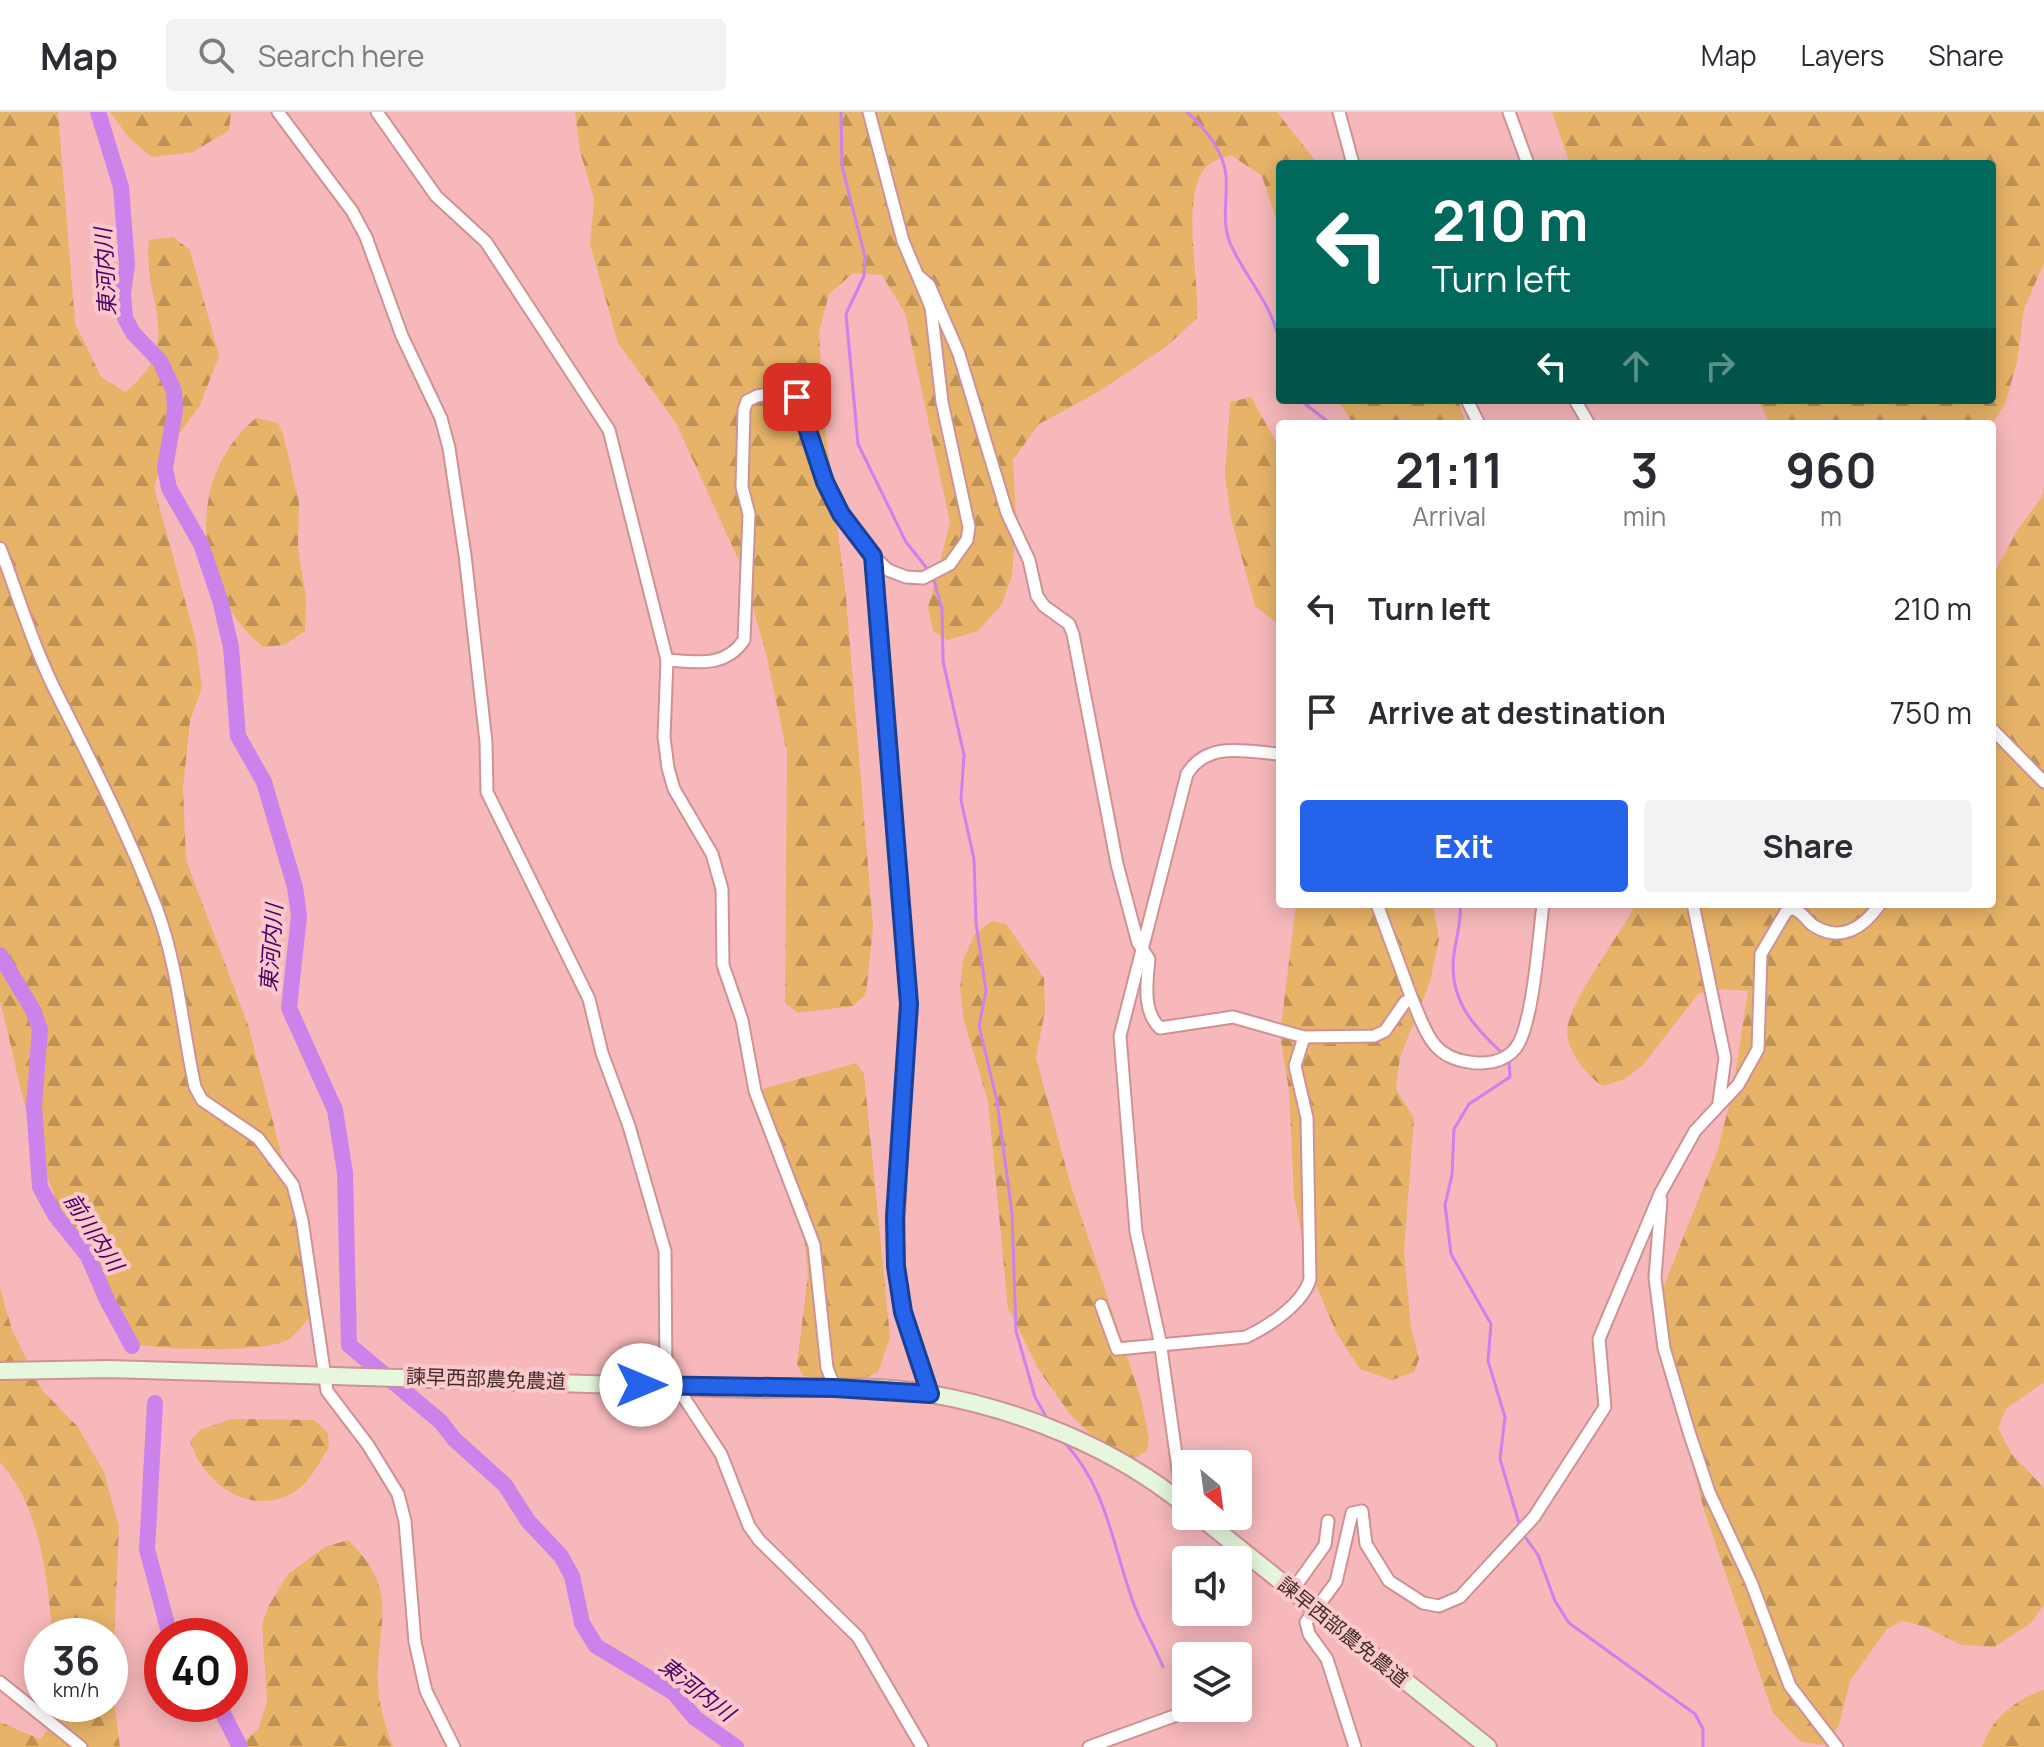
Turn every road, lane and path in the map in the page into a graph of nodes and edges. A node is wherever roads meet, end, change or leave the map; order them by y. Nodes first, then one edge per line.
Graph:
1 (278, 112) edge
2 (377, 112) edge
3 (869, 112) edge
4 (1339, 112) edge
5 (1509, 112) edge
6 (1352, 160) edge
7 (1527, 160) edge
8 (920, 277) junction
9 (0, 548) edge
10 (873, 556) junction
11 (667, 660) junction
12 (1996, 733) edge
13 (1276, 754) edge
14 (2044, 782) edge
15 (1378, 908) edge
16 (1542, 908) edge
17 (1694, 908) edge
18 (1877, 908) edge
19 (1143, 948) junction
20 (1412, 999) junction
21 (1304, 1037) junction
22 (1719, 1102) junction
23 (1661, 1192) junction
24 (1101, 1305) dead end
25 (1161, 1347) junction
26 (0, 1371) edge
27 (324, 1375) junction
28 (675, 1384) junction
29 (835, 1388) junction
30 (930, 1394) junction
31 (1175, 1450) edge
32 (1172, 1495) edge
33 (1328, 1521) dead end
34 (1216, 1530) edge
35 (1292, 1591) junction
36 (1314, 1609) junction
37 (0, 1682) edge
38 (1172, 1717) edge
39 (81, 1747) edge
40 (454, 1747) edge
41 (922, 1747) edge
42 (1089, 1747) edge
43 (1355, 1747) edge
44 (1488, 1747) edge
45 (1837, 1747) edge

1 - 28 street
2 - 11 street
3 - 8 street
4 - 6 street
5 - 7 street
8 - 10 street
8 - 19 street
9 - 27 street
10 - 11 street
10 - 30 street
11 - 29 street
12 - 14 street
13 - 19 street
15 - 20 street
16 - 20 street
17 - 22 street
18 - 22 street
19 - 21 street
19 - 25 street
20 - 21 street
21 - 25 street
22 - 23 street
23 - 36 street
23 - 45 street
24 - 25 street
25 - 31 street
26 - 27 street, 諫早西部農免農道
27 - 28 street, 諫早西部農免農道
27 - 40 street
28 - 29 street, 諫早西部農免農道
28 - 41 street
29 - 30 street, 諫早西部農免農道
30 - 32 street, 諫早西部農免農道
33 - 35 street
34 - 35 street, 諫早西部農免農道
35 - 36 street, 諫早西部農免農道
36 - 43 street
36 - 44 street, 諫早西部農免農道
37 - 39 street
38 - 42 street

